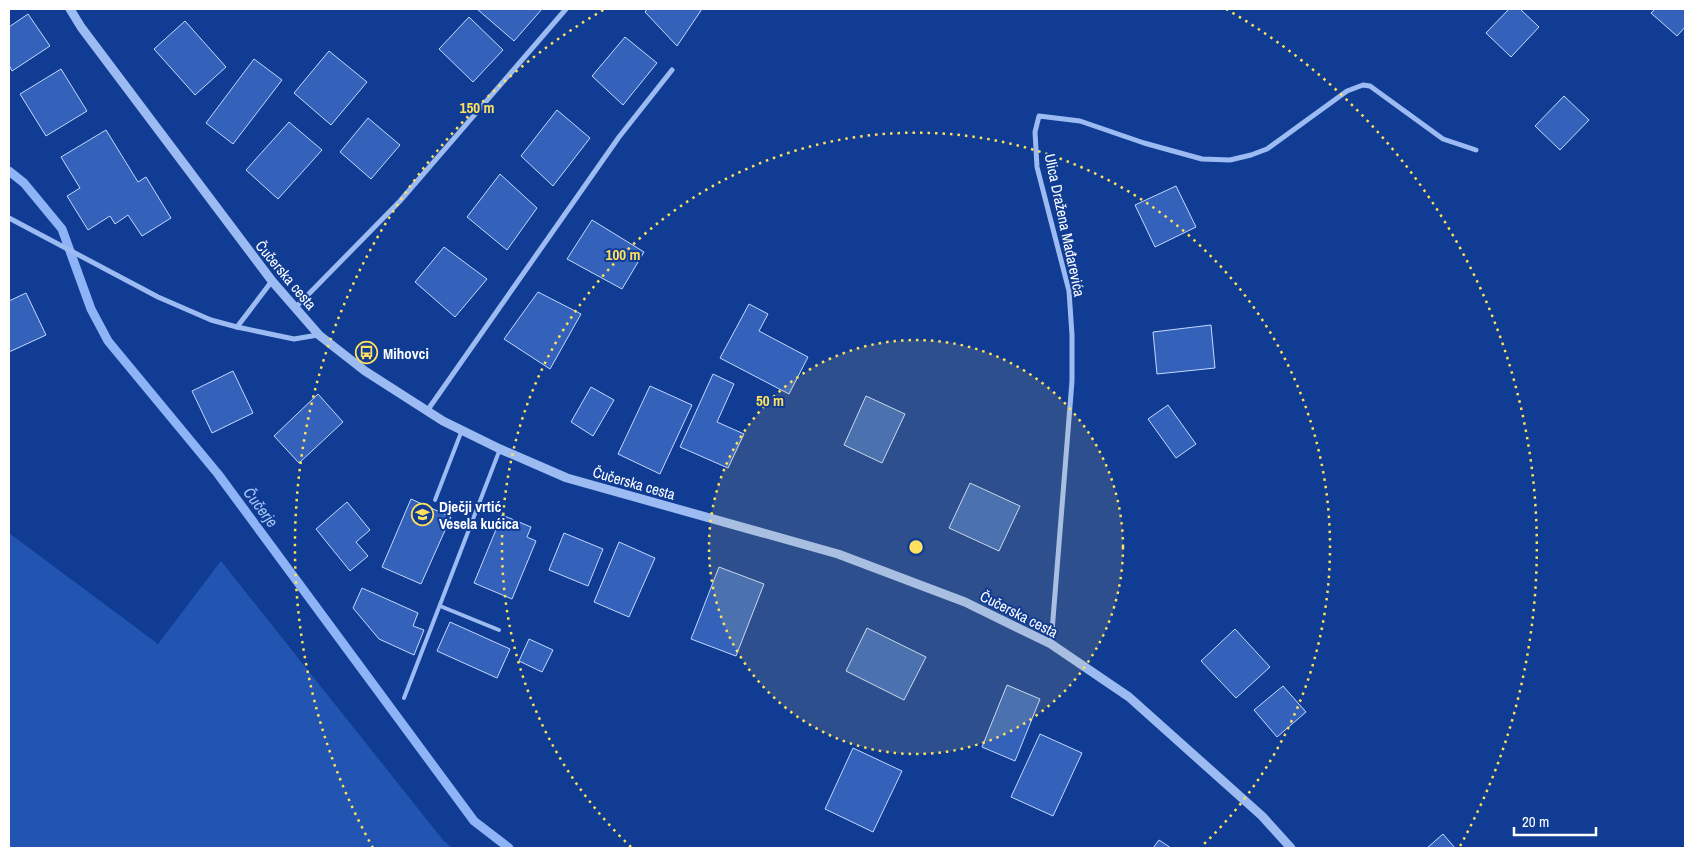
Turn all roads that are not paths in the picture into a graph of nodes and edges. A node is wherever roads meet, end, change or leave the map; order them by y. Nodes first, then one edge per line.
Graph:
1 (70, 9) edge
2 (566, 9) edge
3 (672, 70) dead end
4 (1476, 150) dead end
5 (9, 218) edge
6 (272, 281) junction
7 (295, 309) junction
8 (237, 327) junction
9 (319, 335) junction
10 (427, 412) junction
11 (462, 430) junction
12 (500, 449) junction
13 (435, 500) dead end
14 (440, 606) junction
15 (499, 630) dead end
16 (1051, 644) junction
17 (404, 698) dead end
18 (1292, 848) edge

1 - 6 street, Čučerska cesta
2 - 7 street
3 - 10 street
4 - 16 street, Ulica Dražena Mađarevića
5 - 8 street
6 - 7 street, Čučerska cesta
6 - 8 street
7 - 9 street, Čučerska cesta
8 - 9 street
9 - 10 street, Čučerska cesta
10 - 11 street, Čučerska cesta
11 - 12 street, Čučerska cesta
11 - 13 lane
12 - 14 lane
12 - 16 street, Čučerska cesta
14 - 15 lane
14 - 17 lane
16 - 18 street, Čučerska cesta

